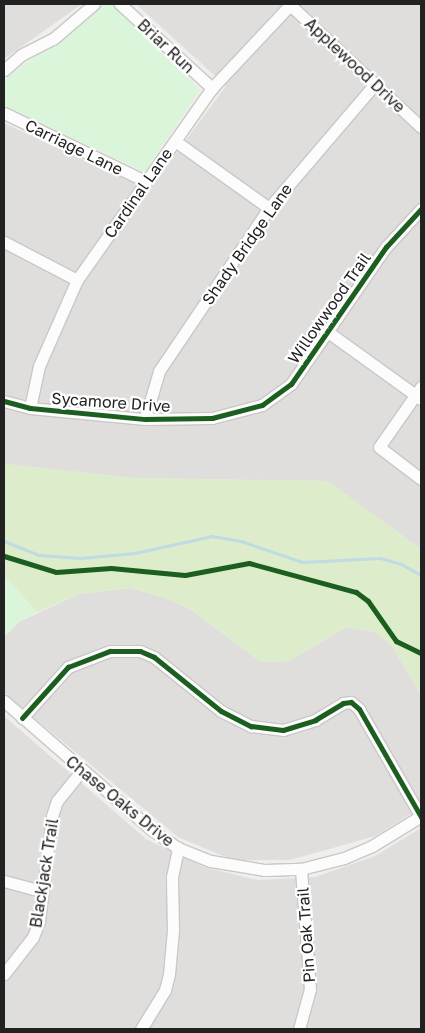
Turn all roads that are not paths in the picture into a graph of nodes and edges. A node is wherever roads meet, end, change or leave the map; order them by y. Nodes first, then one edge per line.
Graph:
1 (94, 4) edge
2 (120, 4) edge
3 (290, 4) edge
4 (4, 70) edge
5 (375, 84) junction
6 (212, 88) junction
7 (4, 112) edge
8 (421, 127) edge
9 (175, 140) junction
10 (145, 181) junction
11 (269, 208) junction
12 (421, 209) edge
13 (4, 242) edge
14 (77, 280) junction
15 (328, 332) junction
16 (419, 393) edge
17 (4, 402) edge
18 (30, 408) junction
19 (247, 410) joint
20 (146, 419) junction
21 (421, 479) edge
22 (4, 701) edge
23 (22, 718) junction
24 (81, 771) junction
25 (421, 817) edge
26 (178, 848) junction
27 (302, 869) junction
28 (4, 881) edge
29 (41, 891) junction
30 (4, 974) edge
31 (141, 1029) edge
32 (299, 1029) edge

1 - 4 street
2 - 6 street, Briar Run
3 - 5 street, Applewood Drive
3 - 6 street, Cardinal Lane
5 - 8 street, Applewood Drive
5 - 11 street, Shady Bridge Lane
6 - 9 street, Cardinal Lane
7 - 10 street, Carriage Lane
9 - 10 street, Cardinal Lane
9 - 11 street
10 - 14 street, Cardinal Lane
11 - 20 street, Shady Bridge Lane
12 - 15 street, Willowwood Trail
13 - 14 street
14 - 18 street, Cardinal Lane
15 - 16 street
15 - 19 street, Willowwood Trail
16 - 21 street
17 - 18 street, Sycamore Drive
18 - 20 street, Sycamore Drive
19 - 20 street, Sycamore Drive
22 - 23 street, Chase Oaks Drive
23 - 24 street, Chase Oaks Drive
23 - 25 street
24 - 26 street, Chase Oaks Drive
24 - 29 street, Blackjack Trail
25 - 27 street, Chase Oaks Drive
26 - 27 street, Chase Oaks Drive
26 - 31 street
27 - 32 street, Pin Oak Trail
28 - 29 street
29 - 30 street, Blackjack Trail

